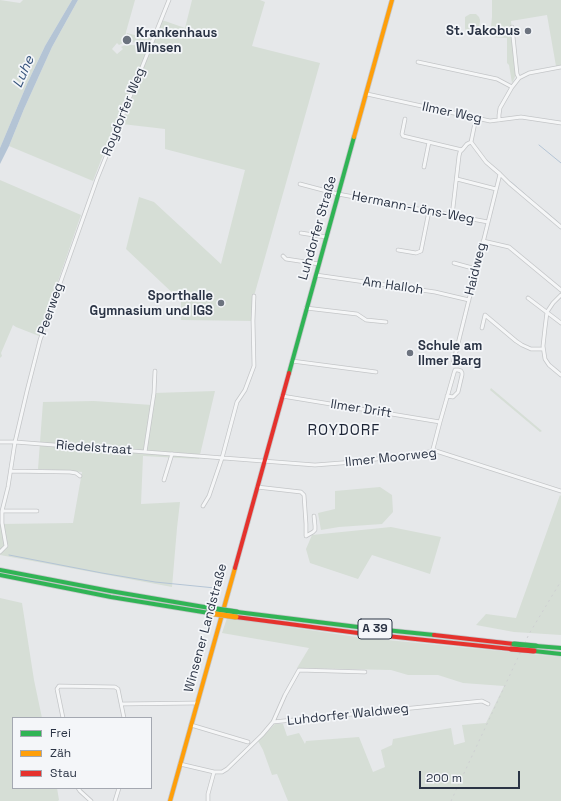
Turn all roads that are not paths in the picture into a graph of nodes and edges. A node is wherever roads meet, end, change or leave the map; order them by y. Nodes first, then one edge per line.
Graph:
1 (169, 0) edge
2 (392, 0) edge
3 (512, 27) dead end
4 (418, 62) dead end
5 (561, 67) edge
6 (519, 78) junction
7 (512, 87) junction
8 (367, 94) junction
9 (476, 118) junction
10 (405, 119) dead end
11 (499, 120) junction
12 (561, 123) edge
13 (429, 142) junction
14 (471, 142) junction
15 (462, 150) junction
16 (424, 167) dead end
17 (500, 174) junction
18 (97, 179) joint
19 (457, 179) junction
20 (300, 184) dead end
21 (496, 189) junction
22 (338, 194) junction
23 (429, 211) junction
24 (452, 216) junction
25 (488, 222) junction
26 (561, 227) edge
27 (301, 233) dead end
28 (326, 237) junction
29 (483, 241) junction
30 (398, 250) dead end
31 (283, 256) dead end
32 (454, 263) dead end
33 (319, 264) junction
34 (476, 269) junction
35 (316, 275) junction
36 (561, 290) edge
37 (561, 295) edge
38 (254, 296) dead end
39 (528, 298) dead end
40 (469, 300) junction
41 (306, 308) junction
42 (547, 312) junction
43 (386, 322) dead end
44 (561, 323) edge
45 (482, 328) dead end
46 (543, 349) junction
47 (292, 361) junction
48 (453, 364) dead end
49 (155, 371) dead end
50 (376, 372) dead end
51 (561, 375) edge
52 (282, 396) junction
53 (447, 396) junction
54 (440, 422) junction
55 (0, 442) edge
56 (15, 442) junction
57 (432, 451) junction
58 (145, 452) junction
59 (172, 454) junction
60 (222, 458) junction
61 (264, 461) junction
62 (11, 471) junction
63 (80, 476) dead end
64 (164, 480) dead end
65 (257, 487) junction
66 (561, 491) edge
67 (203, 506) dead end
68 (2, 511) junction
69 (37, 511) dead end
70 (314, 516) dead end
71 (0, 552) edge
72 (0, 570) edge
73 (0, 575) edge
74 (210, 611) junction
75 (236, 615) junction
76 (561, 648) edge
77 (561, 654) edge
78 (365, 672) dead end
79 (197, 703) junction
80 (121, 704) junction
81 (488, 704) dead end
82 (63, 717) edge
83 (124, 717) edge
84 (273, 722) junction
85 (191, 725) junction
86 (248, 742) dead end
87 (180, 764) junction
88 (214, 772) junction
89 (79, 789) edge
90 (119, 789) edge
91 (91, 801) edge
92 (115, 801) edge
93 (170, 801) edge
94 (208, 801) edge

1 - 18 street, Roydorfer Weg
2 - 8 main road, Luhdorfer Straße
3 - 6 street
4 - 7 street
5 - 6 street
6 - 7 street
7 - 11 street
8 - 9 street, Ilmer Weg
8 - 22 main road, Luhdorfer Straße
9 - 11 street, Ilmer Weg
9 - 14 street
10 - 13 street
11 - 12 street, Ilmer Weg
13 - 15 street
13 - 16 street
14 - 15 street
14 - 17 street
15 - 19 street
17 - 21 street, Haidweg
17 - 26 street
18 - 56 street, Peerweg
19 - 21 street
19 - 24 street
20 - 22 street, Hermann-Löns-Weg
21 - 25 street, Haidweg
22 - 23 street, Hermann-Löns-Weg
22 - 28 main road, Luhdorfer Straße
23 - 24 street, Hermann-Löns-Weg
23 - 30 street
24 - 25 street, Hermann-Löns-Weg
25 - 29 street, Haidweg
27 - 28 street
28 - 33 main road, Luhdorfer Straße
29 - 34 street, Haidweg
29 - 36 street
31 - 33 street
32 - 34 street
33 - 35 main road, Luhdorfer Straße
34 - 40 street, Haidweg
35 - 40 street, Am Halloh
35 - 41 main road, Luhdorfer Straße
37 - 42 street
38 - 60 street
39 - 42 street
40 - 48 street, Haidweg
41 - 43 street
41 - 47 main road, Luhdorfer Straße
42 - 44 street
42 - 46 street
45 - 46 street
46 - 51 street
47 - 50 street
47 - 52 main road, Luhdorfer Straße
49 - 58 street
52 - 54 street, Ilmer Drift
52 - 61 main road, Luhdorfer Straße
53 - 53 street
53 - 54 street
54 - 57 street
55 - 56 street, Riedelstraat
56 - 58 street, Riedelstraat
56 - 62 street, Peerweg
57 - 61 street, Ilmer Moorweg
57 - 66 street, Ilmer Moorweg
58 - 59 street, Riedelstraat
59 - 60 street, Riedelstraat
59 - 64 street
60 - 61 street, Riedelstraat
60 - 67 street
61 - 65 main road, Winsener Landstraße
62 - 63 street
62 - 68 street, Peerweg
65 - 70 street
65 - 79 main road, Winsener Landstraße
68 - 69 street
68 - 71 street, Peerweg
72 - 74 main road, A 39
73 - 74 main road, A 39
74 - 75 main road, A 39, bridge
75 - 76 main road, A 39, bridge
75 - 77 main road, A 39, bridge
78 - 84 street
79 - 80 street
79 - 85 main road, Winsener Landstraße
80 - 82 street
80 - 83 street
81 - 84 street, Luhdorfer Waldweg
84 - 88 street, Luhdorfer Waldweg
85 - 86 street
85 - 87 main road, Winsener Landstraße
87 - 88 street
87 - 93 main road, Winsener Landstraße
88 - 94 street
89 - 91 street
90 - 92 street

